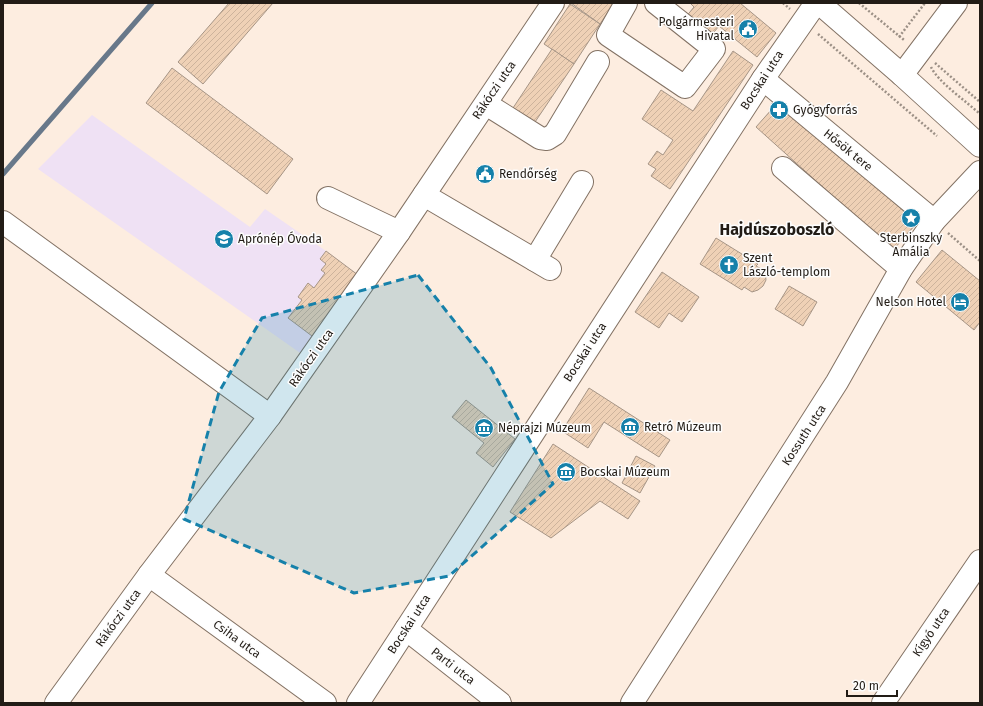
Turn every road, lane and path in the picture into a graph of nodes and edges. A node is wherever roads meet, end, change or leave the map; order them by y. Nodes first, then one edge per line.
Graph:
1 (553, 3) edge
2 (626, 3) edge
3 (656, 3) edge
4 (783, 3) edge
5 (817, 3) edge
6 (925, 3) edge
7 (956, 3) edge
8 (802, 21) junction
9 (899, 37) dead end
10 (598, 62) dead end
11 (930, 64) dead end
12 (902, 75) junction
13 (762, 79) junction
14 (486, 104) junction
15 (980, 114) edge
16 (942, 139) dead end
17 (980, 146) edge
18 (783, 168) dead end
19 (980, 172) edge
20 (582, 182) dead end
21 (424, 195) junction
22 (328, 198) dead end
23 (934, 221) junction
24 (3, 222) edge
25 (399, 232) junction
26 (980, 261) edge
27 (901, 269) junction
28 (270, 416) junction
29 (980, 561) edge
30 (149, 575) junction
31 (406, 628) junction
32 (640, 701) edge
33 (56, 703) edge
34 (326, 703) edge
35 (358, 703) edge
36 (500, 703) edge
37 (883, 703) edge

1 - 14 street, Rákóczi utca
2 - 3 street
4 - 8 path
5 - 8 street, Bocskai utca
5 - 12 street
6 - 9 path
7 - 12 street
8 - 13 street, Bocskai utca
8 - 16 path
10 - 14 street
11 - 15 path
12 - 17 street
13 - 23 street, Hősök tere
13 - 31 street, Bocskai utca
14 - 21 street, Rákóczi utca
18 - 27 street
19 - 23 street, Kossuth utca
20 - 21 street
21 - 25 street, Rákóczi utca
22 - 25 street
23 - 26 path
23 - 27 street, Kossuth utca
24 - 28 street
25 - 28 street, Rákóczi utca
27 - 32 street, Kossuth utca
28 - 30 street, Rákóczi utca
29 - 37 street, Kígyó utca
30 - 33 street, Rákóczi utca
30 - 34 street, Csiha utca
31 - 35 street, Bocskai utca
31 - 36 street, Parti utca

